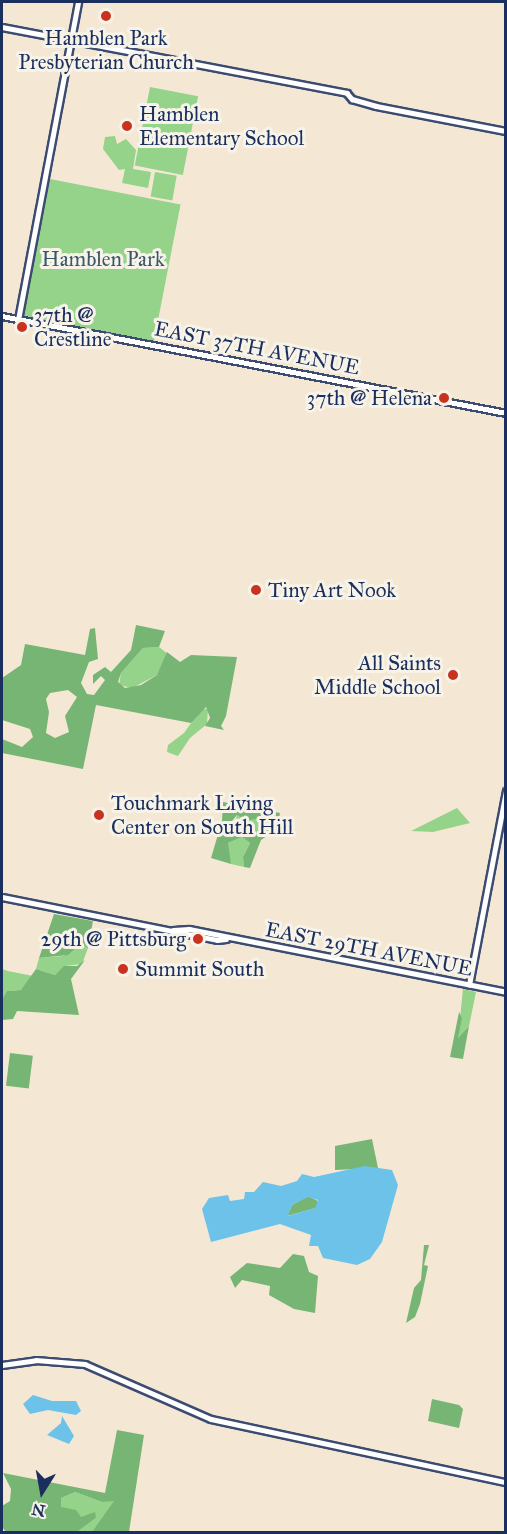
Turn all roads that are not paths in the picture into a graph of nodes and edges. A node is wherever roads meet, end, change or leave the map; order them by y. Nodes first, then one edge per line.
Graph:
1 (78, 2) edge
2 (2, 27) edge
3 (71, 40) junction
4 (506, 131) edge
5 (2, 316) edge
6 (18, 320) junction
7 (506, 413) edge
8 (506, 791) edge
9 (2, 897) edge
10 (469, 985) junction
11 (506, 992) edge
12 (2, 1365) edge
13 (506, 1482) edge

1 - 3 street
2 - 3 street
3 - 4 street
3 - 6 street
5 - 6 street, EAST 37TH AVENUE
6 - 7 street, EAST 37TH AVENUE
8 - 10 street
9 - 10 main road, EAST 29TH AVENUE
10 - 11 main road, EAST 29TH AVENUE
12 - 13 street

